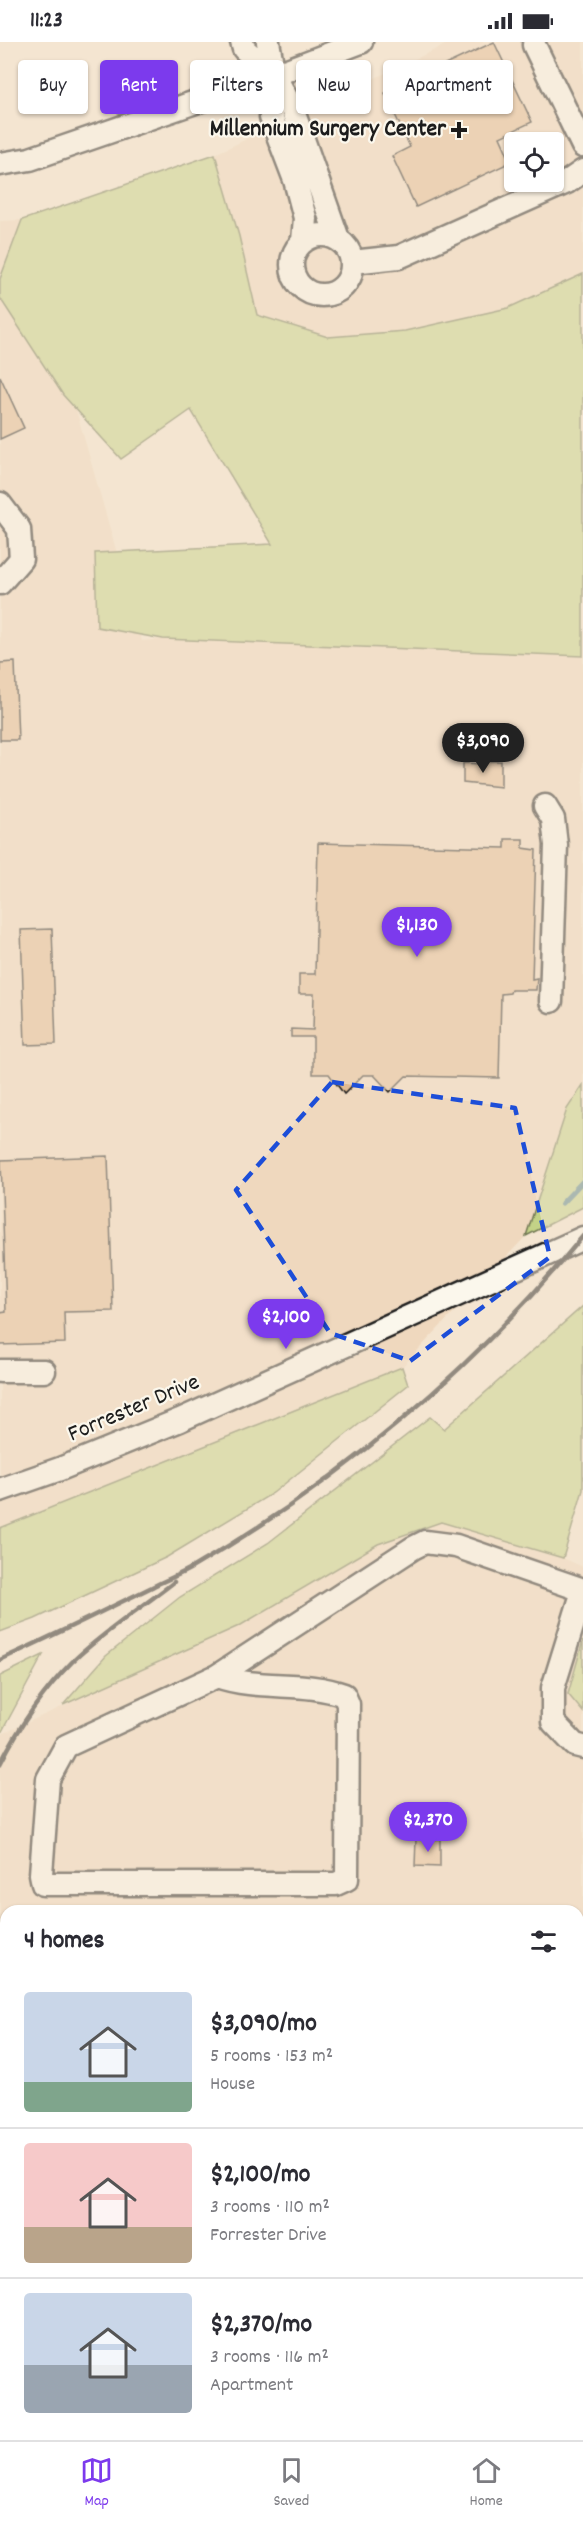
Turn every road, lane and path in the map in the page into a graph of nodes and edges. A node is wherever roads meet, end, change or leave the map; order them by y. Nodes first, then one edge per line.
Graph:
1 (242, 42) edge
2 (268, 42) edge
3 (361, 42) edge
4 (534, 45) dead end
5 (257, 60) edge
6 (271, 60) edge
7 (284, 71) edge
8 (284, 93) edge
9 (190, 104) edge
10 (271, 114) edge
11 (583, 146) edge
12 (0, 164) edge
13 (583, 171) edge
14 (338, 239) junction
15 (303, 241) junction
16 (352, 262) junction
17 (0, 504) edge
18 (0, 583) edge
19 (545, 806) dead end
20 (550, 1000) dead end
21 (583, 1238) edge
22 (0, 1371) edge
23 (44, 1371) dead end
24 (0, 1490) edge
25 (583, 1591) edge
26 (218, 1676) junction
27 (583, 1748) edge

1 - 5 street
2 - 6 street
3 - 7 street
4 - 11 street
8 - 14 street
9 - 12 street
10 - 15 street
13 - 16 street
14 - 15 street
14 - 16 street
15 - 16 street
17 - 18 street
19 - 20 street
21 - 24 street, Forrester Drive
22 - 23 street
25 - 26 street
25 - 27 street
26 - 26 street

